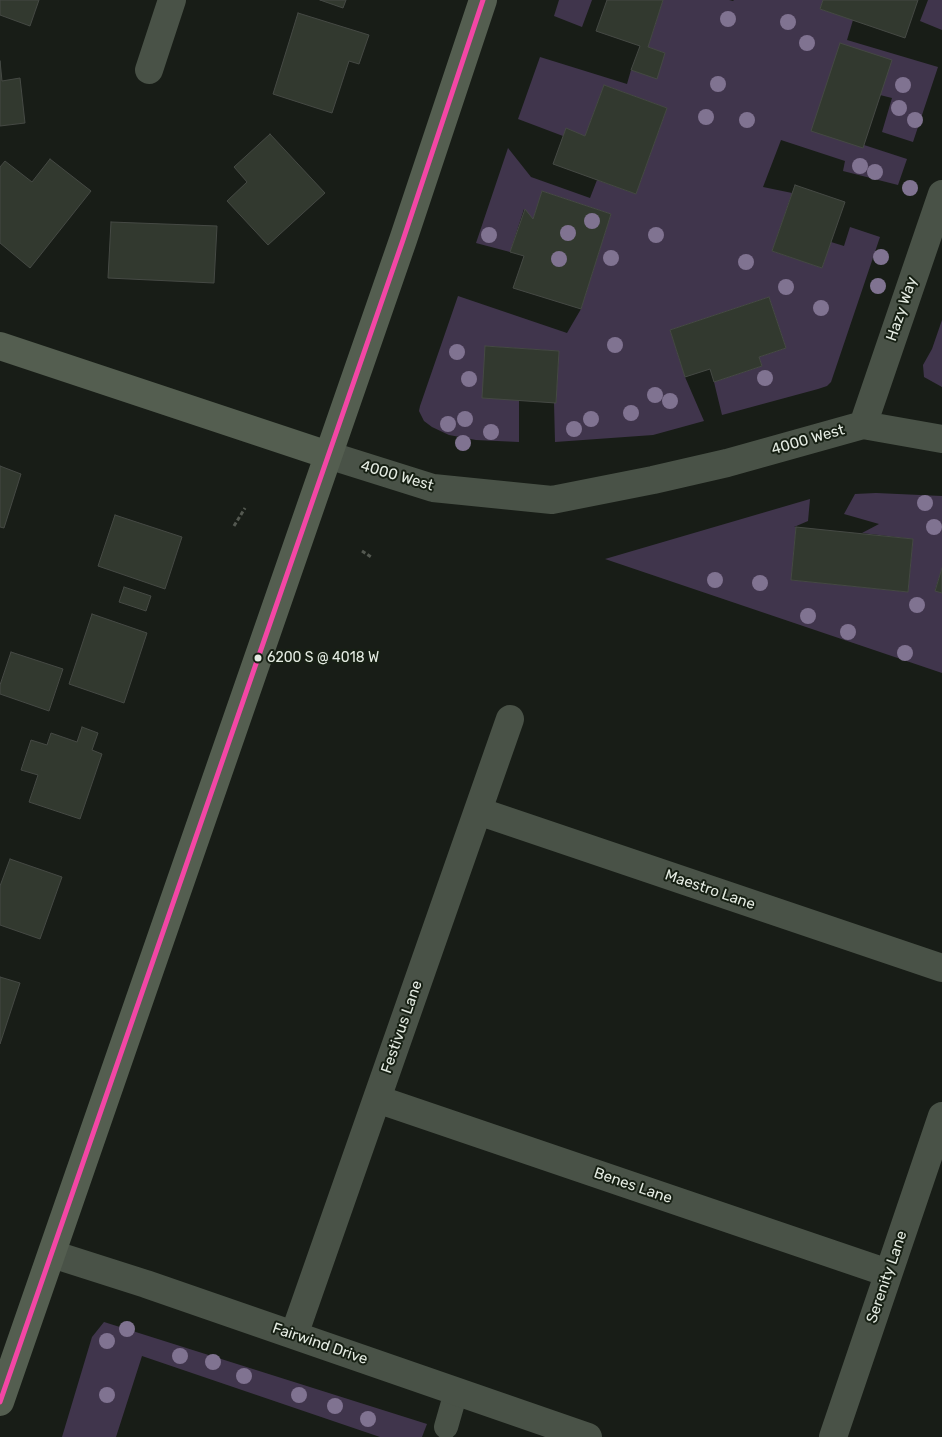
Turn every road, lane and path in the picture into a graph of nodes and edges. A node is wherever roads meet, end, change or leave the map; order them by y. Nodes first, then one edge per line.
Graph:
1 (172, 0) edge
2 (483, 0) edge
3 (149, 70) dead end
4 (942, 194) edge
5 (0, 346) edge
6 (863, 425) junction
7 (942, 439) edge
8 (328, 455) junction
9 (245, 508) dead end
10 (234, 526) dead end
11 (362, 551) dead end
12 (371, 557) dead end
13 (510, 719) dead end
14 (478, 811) junction
15 (942, 968) edge
16 (377, 1098) junction
17 (942, 1116) edge
18 (52, 1254) junction
19 (888, 1273) junction
20 (294, 1335) junction
21 (456, 1392) junction
22 (0, 1402) edge
23 (446, 1427) dead end
24 (588, 1437) edge
25 (833, 1437) edge

1 - 3 street
2 - 8 main road
4 - 6 street, Hazy Way
5 - 8 main road, 4000 West
6 - 7 street
6 - 8 street, 4000 West
8 - 18 main road
9 - 10 path
11 - 12 path
13 - 14 street, Festivus Lane
14 - 15 street, Maestro Lane
14 - 16 street, Festivus Lane
16 - 19 street, Benes Lane
16 - 20 street, Festivus Lane
17 - 19 street, Serenity Lane
18 - 20 street, Fairwind Drive
18 - 22 main road
19 - 25 street, Serenity Lane
20 - 21 street, Fairwind Drive
21 - 23 lane
21 - 24 street, Fairwind Drive

